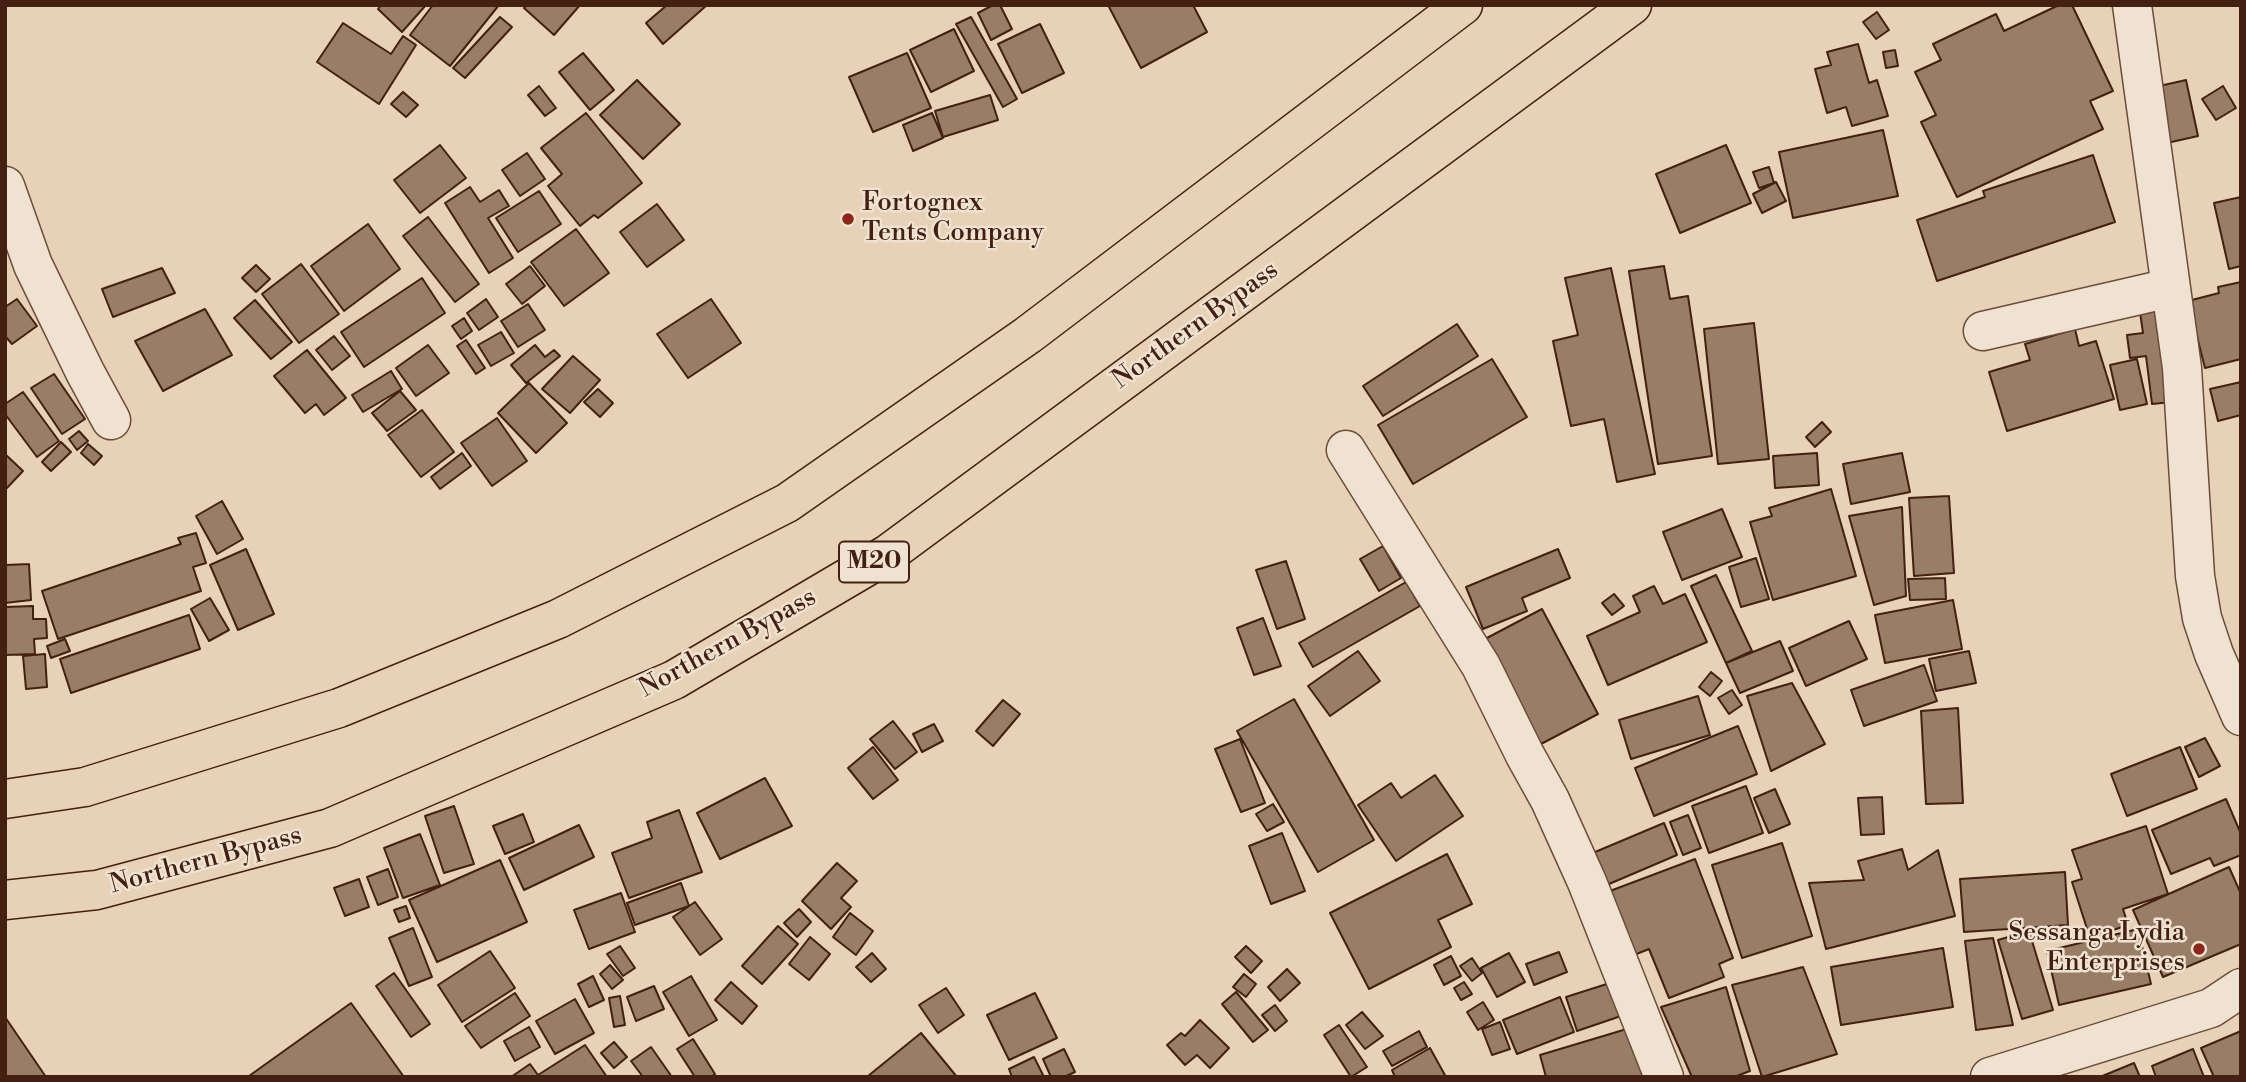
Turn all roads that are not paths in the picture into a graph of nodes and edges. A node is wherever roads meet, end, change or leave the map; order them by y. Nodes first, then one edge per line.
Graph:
1 (1463, 5) edge
2 (1632, 5) edge
3 (2132, 5) edge
4 (5, 186) edge
5 (2171, 288) junction
6 (1983, 331) dead end
7 (111, 420) dead end
8 (1346, 450) dead end
9 (2241, 716) edge
10 (5, 799) edge
11 (5, 900) edge
12 (2241, 988) edge
13 (1664, 1077) edge
14 (1990, 1077) edge

1 - 10 highway
2 - 11 highway, Northern Bypass / M20
3 - 5 street
4 - 7 street
5 - 6 street
5 - 9 street
8 - 13 street
12 - 14 street

